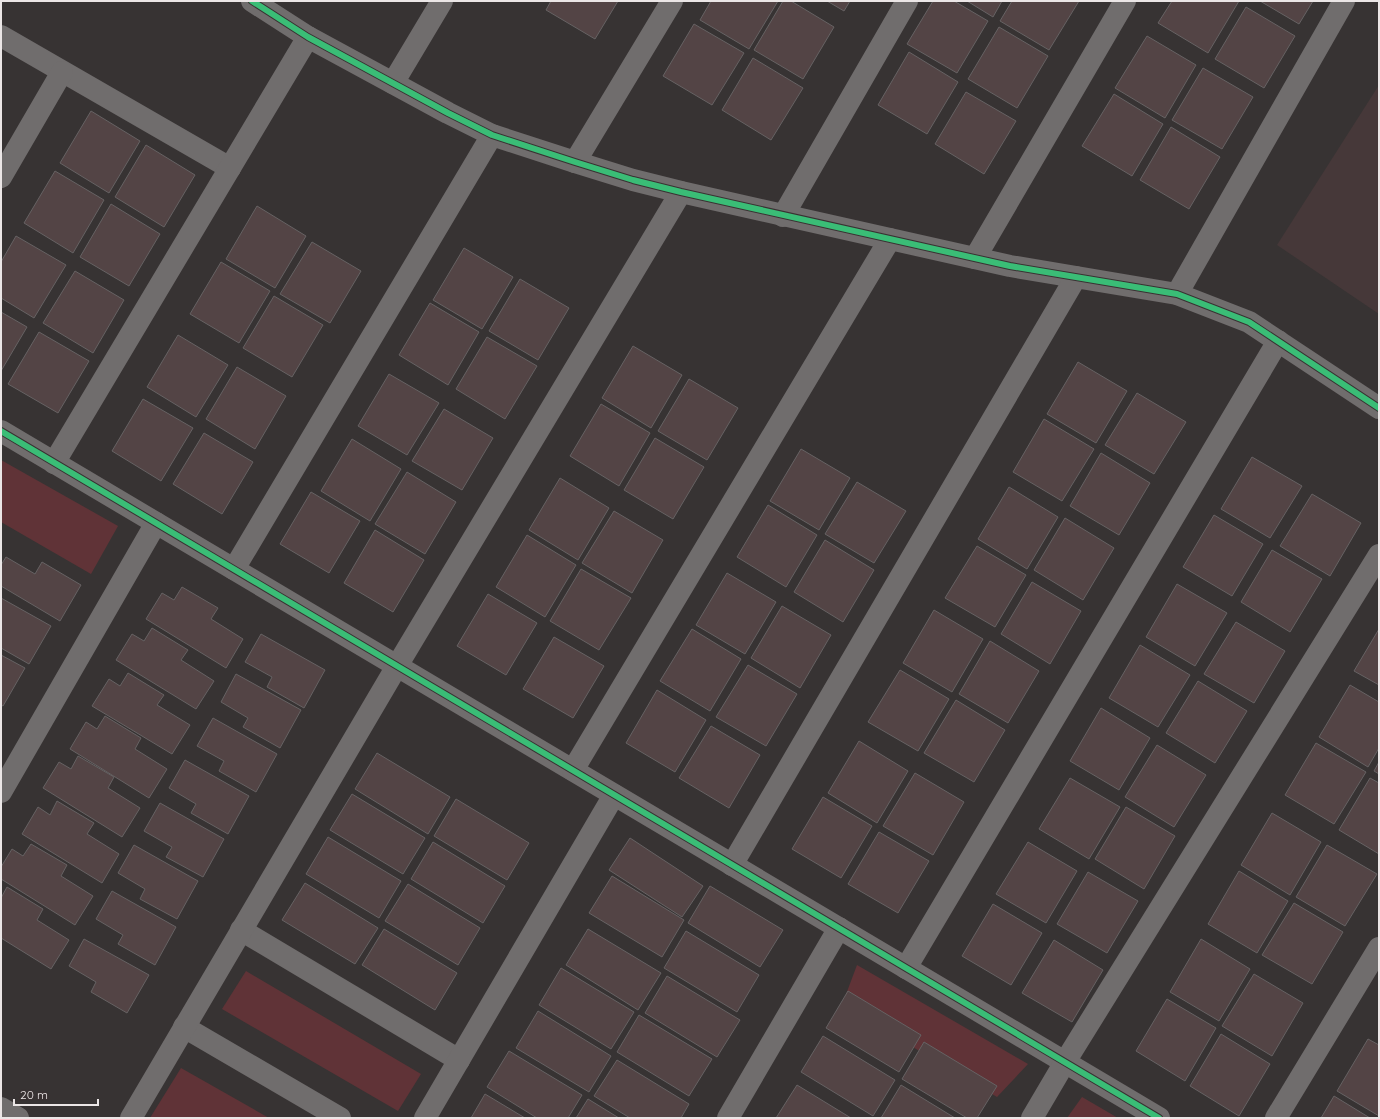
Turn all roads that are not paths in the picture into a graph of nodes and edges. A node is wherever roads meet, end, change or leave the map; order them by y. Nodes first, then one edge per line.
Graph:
1 (252, 1) edge
2 (442, 1) edge
3 (672, 1) edge
4 (907, 1) edge
5 (1125, 1) edge
6 (1344, 1) edge
7 (1, 36) edge
8 (308, 37) junction
9 (62, 72) junction
10 (393, 83) junction
11 (492, 135) junction
12 (575, 162) junction
13 (230, 168) junction
14 (1, 176) edge
15 (681, 192) junction
16 (783, 216) junction
17 (890, 239) junction
18 (975, 258) junction
19 (1076, 277) junction
20 (1177, 294) junction
21 (1278, 341) junction
22 (1379, 408) edge
23 (1, 431) edge
24 (54, 462) junction
25 (156, 523) junction
26 (1379, 554) edge
27 (234, 569) junction
28 (397, 666) junction
29 (573, 770) junction
30 (1, 792) edge
31 (614, 795) junction
32 (732, 864) junction
33 (839, 928) junction
34 (242, 930) junction
35 (1379, 948) edge
36 (906, 968) junction
37 (184, 1027) junction
38 (459, 1060) junction
39 (1065, 1062) junction
40 (1, 1108) edge
41 (18, 1118) edge
42 (131, 1118) edge
43 (340, 1118) edge
44 (425, 1118) edge
45 (728, 1118) edge
46 (1032, 1118) edge
47 (1159, 1118) edge
48 (1276, 1118) edge

1 - 8 street
2 - 10 street
3 - 12 street
4 - 16 street
5 - 18 street
6 - 20 street
7 - 9 street
8 - 10 street
8 - 13 street
9 - 13 street
9 - 14 street
10 - 11 street
11 - 12 street
11 - 27 street
12 - 15 street
13 - 24 street
15 - 16 street
15 - 28 street
16 - 17 street
17 - 18 street
17 - 29 street
18 - 19 street
19 - 20 street
19 - 32 street
20 - 21 street
21 - 22 street
21 - 36 street
23 - 24 street
24 - 25 street
25 - 27 street
25 - 30 street
26 - 39 street
27 - 28 street
28 - 29 street
28 - 34 street
29 - 31 street
31 - 32 street
31 - 38 street
32 - 33 street
33 - 36 street
33 - 45 street
34 - 37 street
34 - 38 street
35 - 48 street
36 - 39 street
37 - 42 street
37 - 43 street
38 - 44 street
39 - 46 street
39 - 47 street
40 - 41 street

